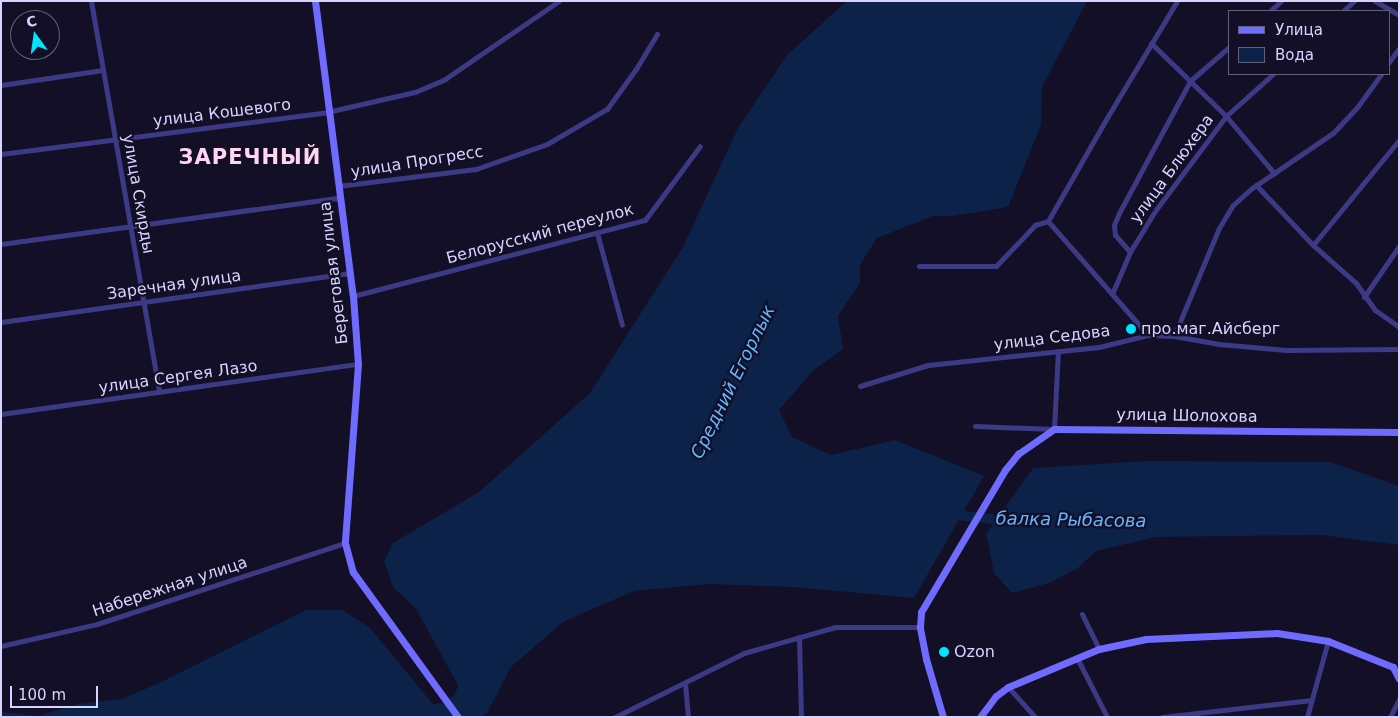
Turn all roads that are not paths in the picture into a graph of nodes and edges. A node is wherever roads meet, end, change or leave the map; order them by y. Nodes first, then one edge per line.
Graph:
1 (91, 1) edge
2 (315, 1) edge
3 (559, 1) edge
4 (1177, 1) edge
5 (1281, 1) edge
6 (1354, 1) edge
7 (1376, 1) edge
8 (1271, 10) edge
9 (1344, 10) edge
10 (1399, 15) edge
11 (656, 34) dead end
12 (1151, 43) junction
13 (1228, 48) edge
14 (1399, 48) edge
15 (1390, 61) edge
16 (103, 70) junction
17 (1272, 75) edge
18 (1379, 75) edge
19 (1190, 81) junction
20 (1, 85) edge
21 (327, 112) junction
22 (1226, 116) junction
23 (116, 138) junction
24 (1399, 140) edge
25 (700, 146) dead end
26 (1, 154) edge
27 (1274, 173) junction
28 (1256, 185) junction
29 (338, 186) junction
30 (339, 198) junction
31 (1048, 221) junction
32 (131, 227) junction
33 (597, 233) junction
34 (1, 244) edge
35 (1313, 245) junction
36 (1399, 246) edge
37 (1130, 252) junction
38 (919, 266) dead end
39 (350, 273) junction
40 (1112, 294) junction
41 (353, 296) junction
42 (1364, 297) junction
43 (143, 302) junction
44 (1, 322) edge
45 (622, 325) dead end
46 (1399, 327) edge
47 (1148, 335) junction
48 (1174, 336) junction
49 (1399, 349) edge
50 (1058, 351) junction
51 (358, 364) junction
52 (860, 386) dead end
53 (159, 392) junction
54 (1, 414) edge
55 (975, 426) dead end
56 (1054, 429) junction
57 (1399, 432) edge
58 (344, 543) junction
59 (1082, 614) dead end
60 (920, 627) junction
61 (799, 637) junction
62 (1328, 641) junction
63 (1, 646) edge
64 (1099, 649) junction
65 (1077, 658) junction
66 (1399, 679) edge
67 (685, 683) junction
68 (1008, 686) junction
69 (1399, 699) edge
70 (1312, 700) junction
71 (458, 717) edge
72 (615, 717) edge
73 (688, 717) edge
74 (801, 717) edge
75 (941, 717) edge
76 (980, 717) edge
77 (1035, 717) edge
78 (1107, 717) edge
79 (1162, 717) edge
80 (1307, 717) edge
81 (1390, 717) edge

1 - 16 street, улица Скирды
2 - 21 main road, Береговая улица
3 - 21 street, улица Кошевого
4 - 12 street
5 - 8 street
6 - 9 street
7 - 10 street
11 - 29 street, улица Прогресс
12 - 19 street
12 - 31 street
13 - 19 street
14 - 15 street
16 - 20 street
16 - 23 street, улица Скирды
17 - 22 street, улица Блюхера
18 - 27 street
19 - 22 street
19 - 37 street
21 - 23 street, улица Кошевого
21 - 29 main road, Береговая улица
22 - 27 street
22 - 37 street, улица Блюхера
23 - 26 street, улица Кошевого
23 - 32 street, улица Скирды
24 - 35 street
25 - 33 street, Белорусский переулок
27 - 28 street
28 - 35 street
28 - 48 street
29 - 30 main road, Береговая улица
30 - 32 street, улица Прогресс
30 - 39 main road, Береговая улица
31 - 38 street
31 - 40 street
32 - 34 street, улица Прогресс
32 - 43 street, улица Скирды
33 - 41 street, Белорусский переулок
33 - 45 street
35 - 42 street
36 - 42 street
37 - 40 street, улица Блюхера
39 - 41 main road, Береговая улица
39 - 43 street, Заречная улица
40 - 47 street
41 - 51 main road, Береговая улица
42 - 46 street
43 - 44 street, Заречная улица
43 - 53 street, улица Скирды
47 - 48 street, улица Седова
47 - 50 street, улица Седова
48 - 49 street, улица Седова
50 - 52 street, улица Седова
50 - 56 street
51 - 53 street, улица Сергея Лазо
51 - 58 main road, Береговая улица
53 - 54 street, улица Сергея Лазо
55 - 56 street, улица Шолохова
56 - 57 main road, улица Шолохова
56 - 60 main road
58 - 63 street, Набережная улица
58 - 71 main road
59 - 64 street
60 - 61 street
60 - 75 main road
61 - 67 street
61 - 74 street
62 - 64 main road
62 - 66 main road
62 - 70 street
64 - 65 main road
65 - 68 main road
65 - 78 street
67 - 72 street
67 - 73 street
68 - 76 main road
68 - 77 street
69 - 81 street
70 - 79 street
70 - 80 street

